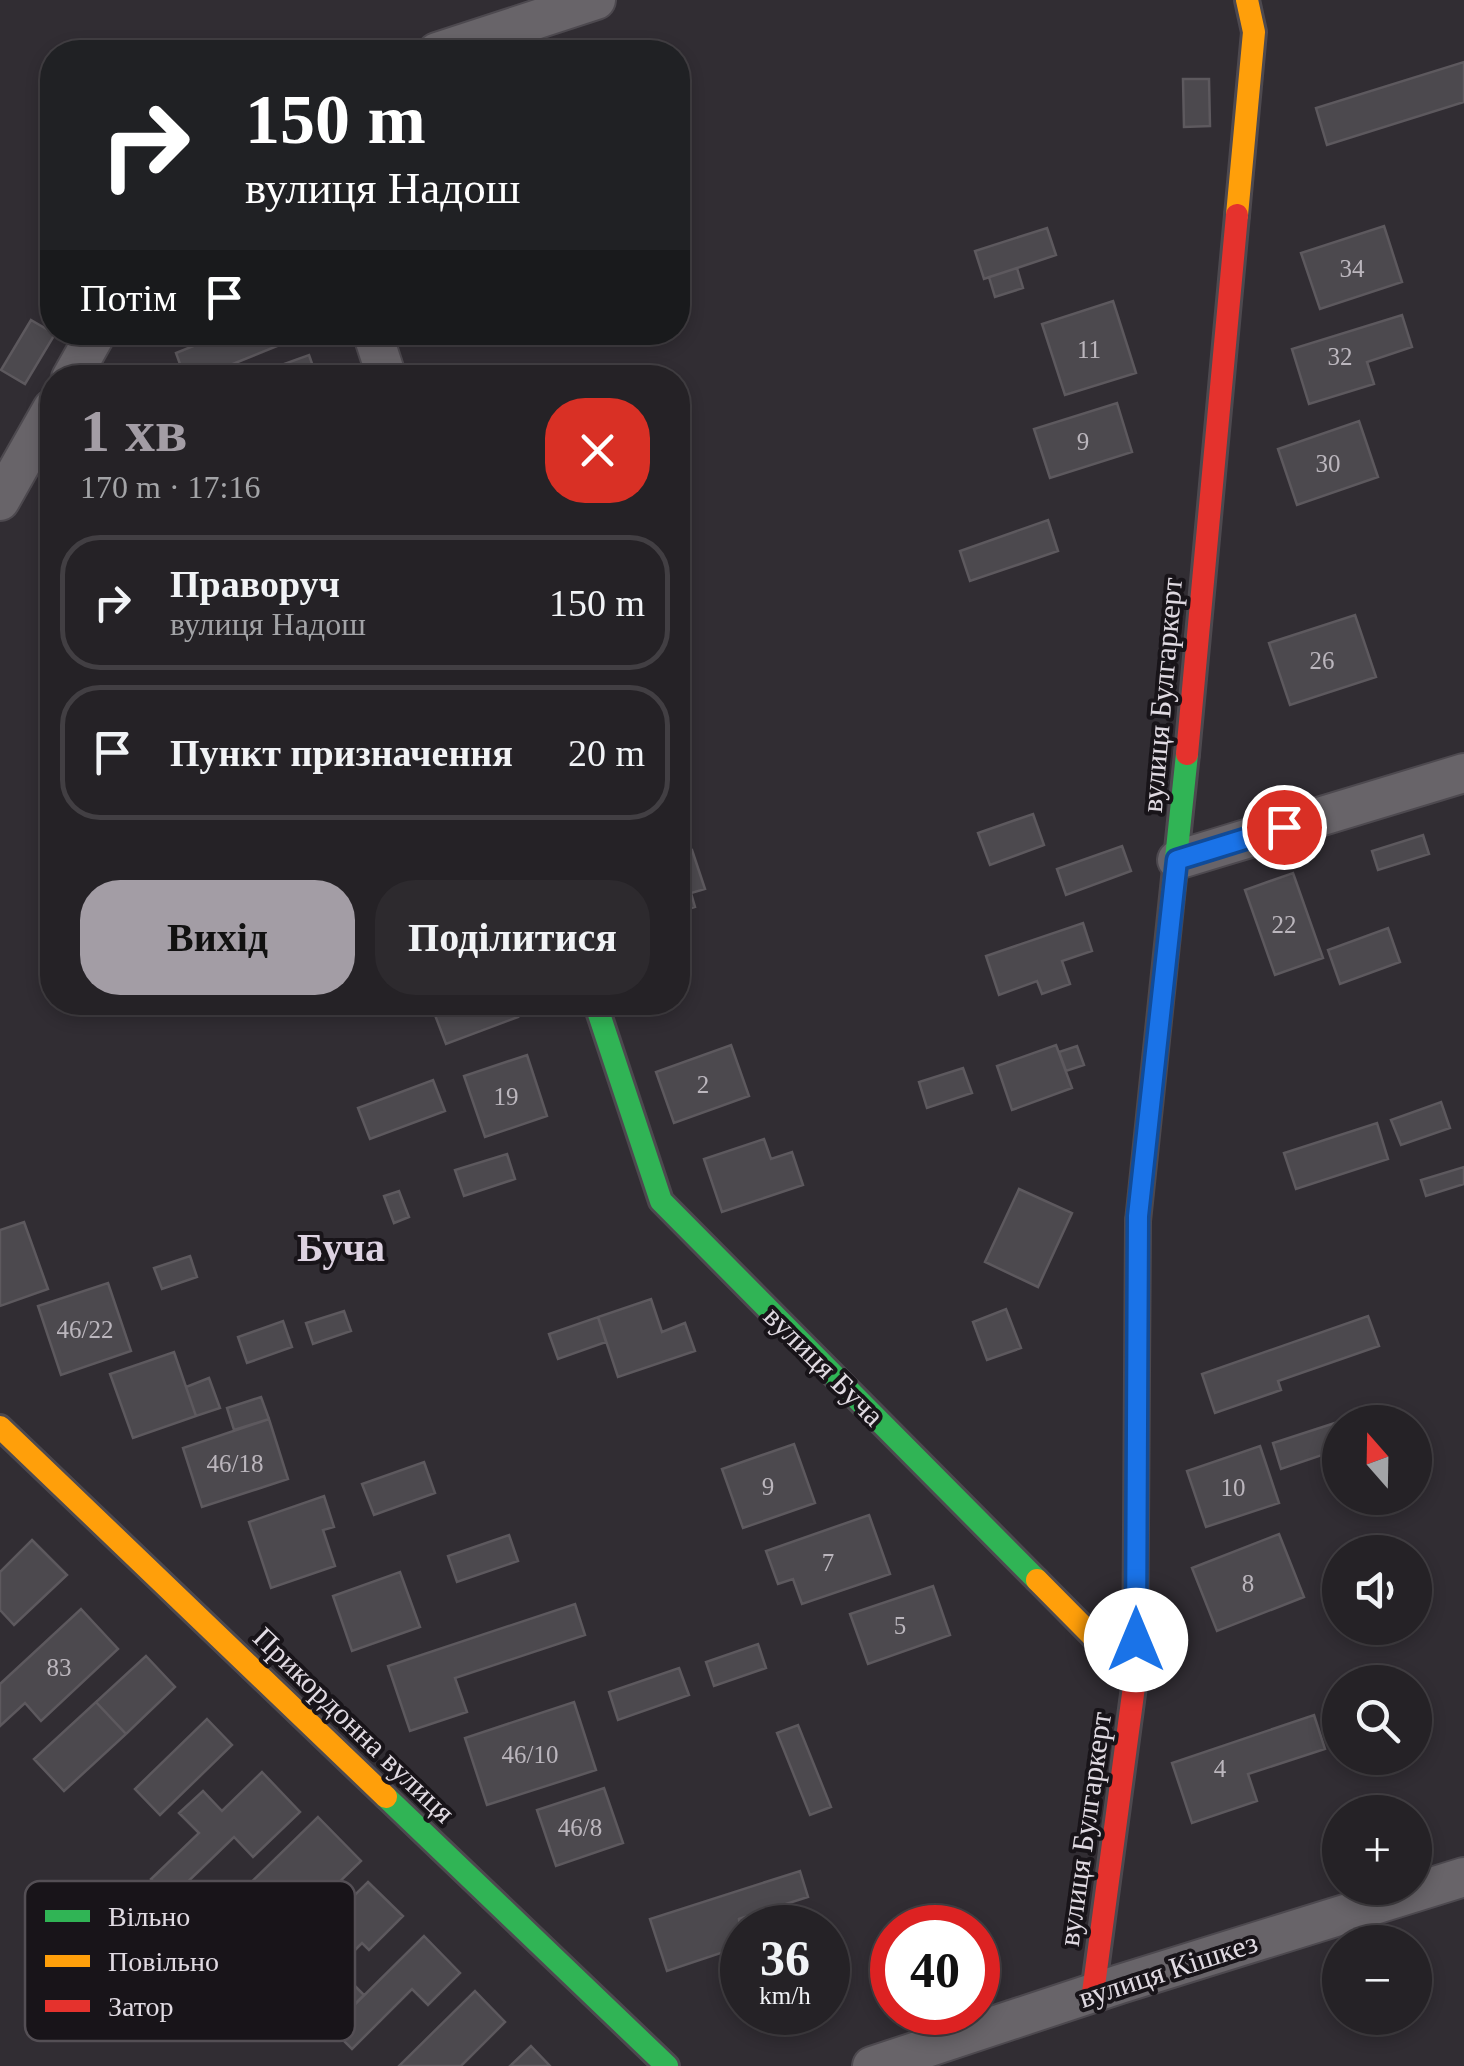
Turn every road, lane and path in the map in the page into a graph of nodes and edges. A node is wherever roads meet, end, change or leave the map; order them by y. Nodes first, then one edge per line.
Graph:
1 (596, 0) edge
2 (1248, 0) edge
3 (474, 40) edge
4 (40, 430) edge
5 (0, 500) edge
6 (1464, 774) edge
7 (1177, 860) junction
8 (599, 1015) edge
9 (0, 1427) edge
10 (1135, 1679) junction
11 (1464, 1877) edge
12 (1093, 1993) junction
13 (667, 2066) edge
14 (872, 2066) edge

1 - 3 street
2 - 7 street, вулиця Булгаркерт
4 - 5 street
6 - 7 street
7 - 10 street, вулиця Булгаркерт
8 - 10 street, вулиця Буча
9 - 13 street, Прикордонна вулиця
10 - 12 street, вулиця Булгаркерт
11 - 12 street, вулиця Кішкез
12 - 14 street, вулиця Кішкез

